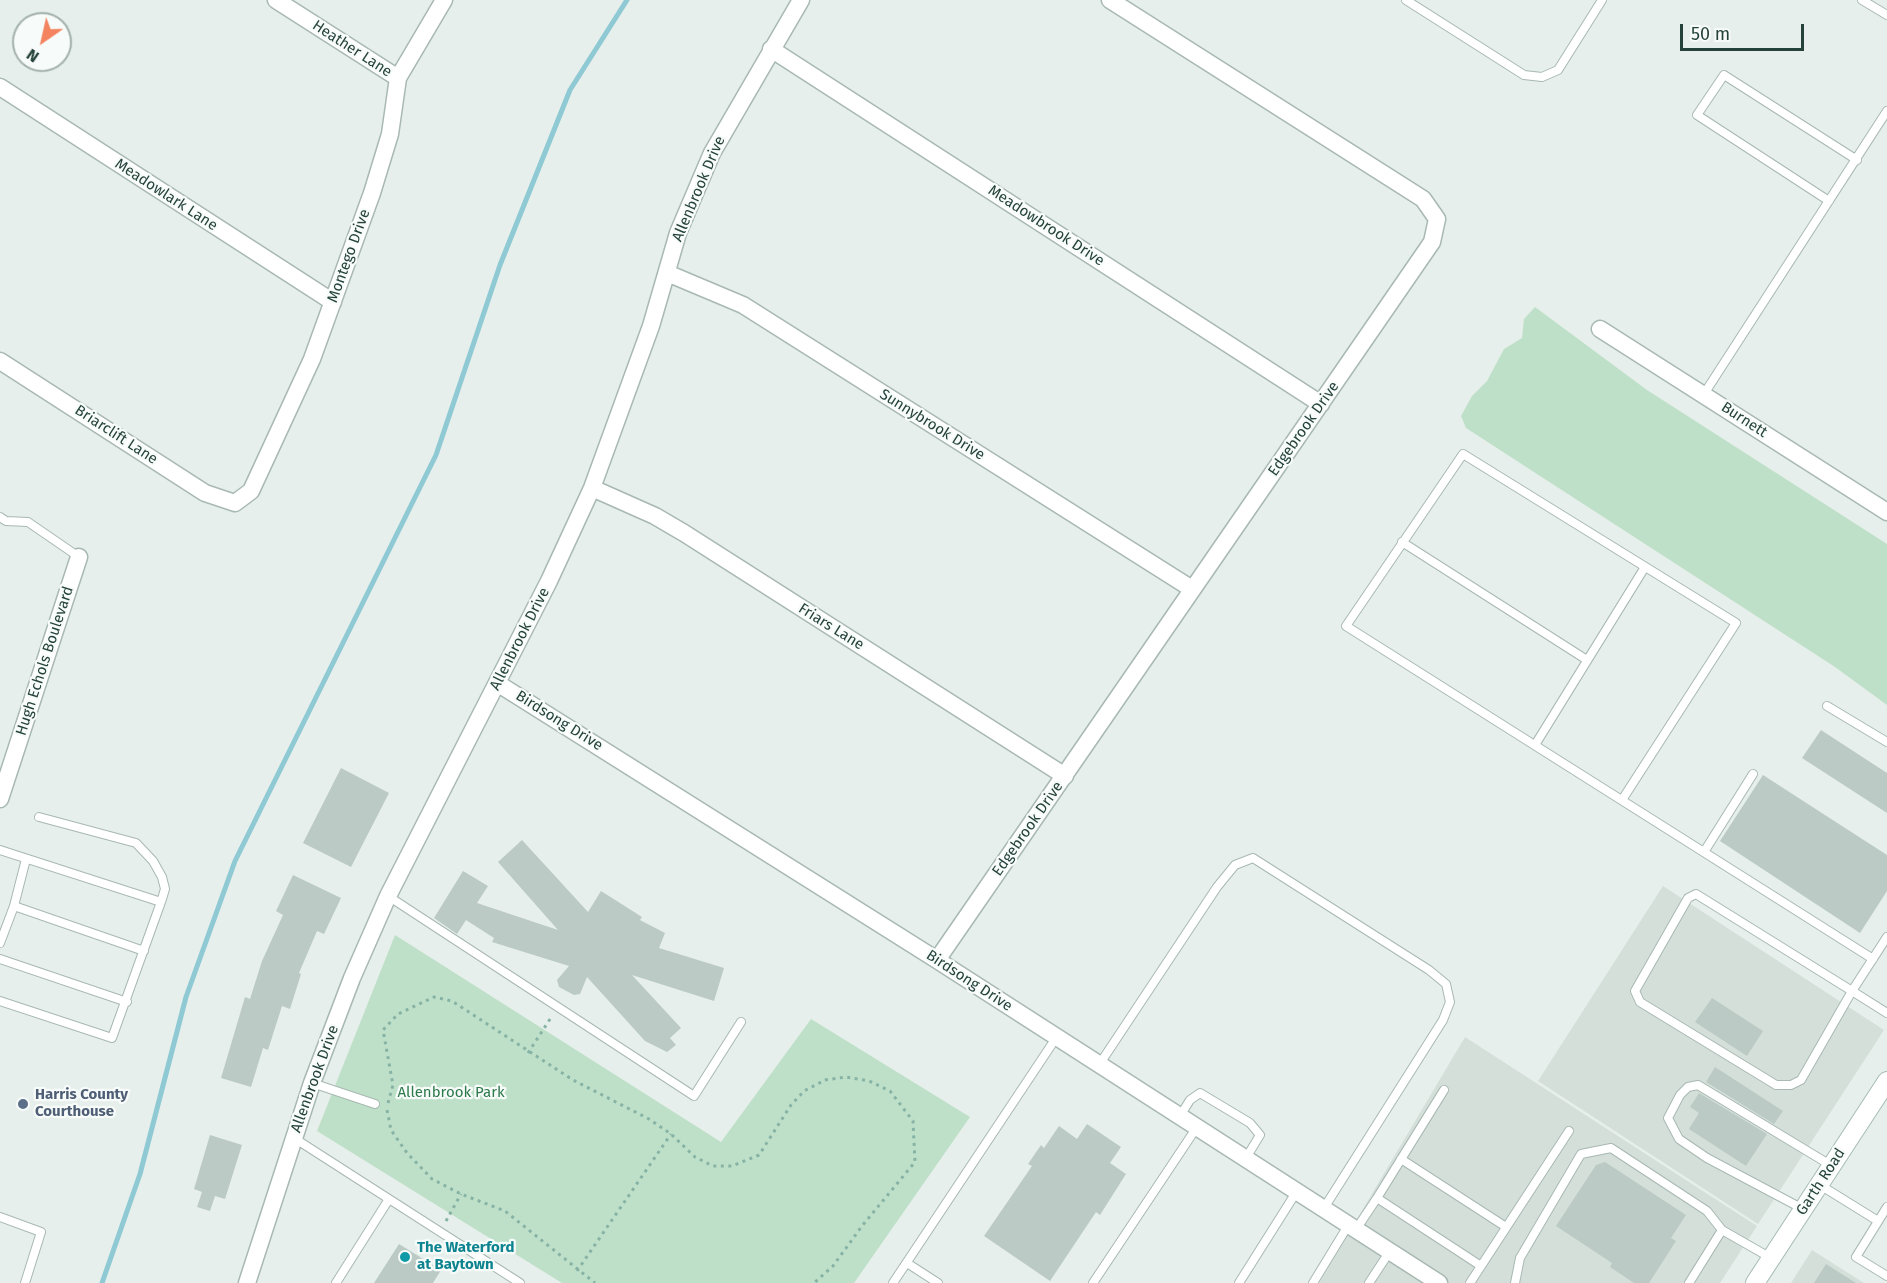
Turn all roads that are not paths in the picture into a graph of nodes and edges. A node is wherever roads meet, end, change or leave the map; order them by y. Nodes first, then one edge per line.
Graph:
1 (276, 0) edge
2 (444, 0) edge
3 (801, 0) edge
4 (1110, 0) edge
5 (1406, 0) edge
6 (1602, 0) edge
7 (1862, 0) edge
8 (1887, 15) edge
9 (771, 49) junction
10 (398, 78) junction
11 (0, 87) edge
12 (1887, 111) edge
13 (1857, 160) junction
14 (1829, 201) junction
15 (667, 273) junction
16 (333, 302) junction
17 (1600, 329) dead end
18 (0, 361) edge
19 (1704, 394) junction
20 (1321, 404) junction
21 (592, 488) junction
22 (235, 503) joint
23 (1887, 512) edge
24 (0, 517) edge
25 (1402, 542) junction
26 (79, 557) joint
27 (1645, 567) junction
28 (1192, 589) junction
29 (1587, 660) junction
30 (497, 683) junction
31 (1827, 706) dead end
32 (1887, 742) edge
33 (1534, 745) junction
34 (1753, 774) dead end
35 (1065, 776) junction
36 (0, 799) edge
37 (1622, 800) junction
38 (39, 817) dead end
39 (0, 850) edge
40 (1704, 852) junction
41 (26, 859) junction
42 (388, 896) junction
43 (161, 902) junction
44 (14, 906) junction
45 (1887, 937) edge
46 (0, 943) edge
47 (144, 951) junction
48 (0, 959) edge
49 (1873, 959) junction
50 (937, 960) junction
51 (1852, 991) junction
52 (0, 1001) edge
53 (127, 1002) junction
54 (1887, 1013) edge
55 (741, 1022) dead end
56 (1056, 1038) junction
57 (1099, 1065) junction
58 (1887, 1081) edge
59 (312, 1083) junction
60 (1444, 1090) dead end
61 (375, 1104) dead end
62 (1180, 1116) junction
63 (1197, 1127) junction
64 (1569, 1131) dead end
65 (293, 1138) junction
66 (1246, 1158) junction
67 (1401, 1159) junction
68 (1832, 1166) junction
69 (1820, 1185) junction
70 (1297, 1190) junction
71 (389, 1198) junction
72 (1377, 1198) junction
73 (1887, 1207) edge
74 (1324, 1208) junction
75 (1803, 1209) junction
76 (0, 1217) edge
77 (1878, 1221) junction
78 (1353, 1226) junction
79 (1506, 1227) junction
80 (1722, 1230) junction
81 (1390, 1251) junction
82 (1771, 1258) junction
83 (907, 1263) junction
84 (1481, 1266) junction
85 (1887, 1276) edge
86 (1516, 1282) edge
87 (25, 1283) edge
88 (247, 1283) edge
89 (336, 1283) edge
90 (520, 1283) edge
91 (893, 1283) edge
92 (938, 1283) edge
93 (1093, 1283) edge
94 (1239, 1283) edge
95 (1312, 1283) edge
96 (1369, 1283) edge
97 (1439, 1283) edge
98 (1470, 1283) edge
99 (1689, 1283) edge
100 (1755, 1283) edge

1 - 10 street, Heather Lane
2 - 10 street, Montego Drive
3 - 9 street, Allenbrook Drive
4 - 20 street, Edgebrook Drive
5 - 6 lane
7 - 8 lane
9 - 15 street, Allenbrook Drive
9 - 20 street, Meadowbrook Drive
10 - 16 street, Montego Drive
11 - 16 street, Meadowlark Lane
12 - 13 lane
13 - 14 lane
13 - 14 lane
14 - 19 lane
15 - 21 street, Allenbrook Drive
15 - 28 street, Sunnybrook Drive
16 - 22 street, Montego Drive
17 - 19 street, Burnett
18 - 22 street, Briarclift Lane
19 - 23 street, Burnett
20 - 28 street, Edgebrook Drive
21 - 30 street, Allenbrook Drive
21 - 35 street, Friars Lane
24 - 26 lane
25 - 27 lane
25 - 29 lane
25 - 33 lane
26 - 36 street, Hugh Echols Boulevard
27 - 29 lane
27 - 37 lane
28 - 35 street, Edgebrook Drive
29 - 33 lane
30 - 42 street, Allenbrook Drive
30 - 50 street, Birdsong Drive
31 - 32 lane
33 - 37 lane
34 - 40 lane
35 - 50 street, Edgebrook Drive
37 - 40 lane
38 - 43 lane
39 - 41 lane
40 - 49 lane
41 - 43 lane
41 - 44 lane
42 - 55 lane
42 - 59 street, Allenbrook Drive
43 - 47 lane
44 - 46 lane
44 - 47 lane
45 - 49 lane
47 - 53 lane
48 - 53 lane
49 - 51 lane
50 - 56 street, Birdsong Drive
51 - 51 lane
51 - 54 lane
52 - 53 lane
56 - 57 street, Birdsong Drive
56 - 83 lane
57 - 62 street, Birdsong Drive
57 - 74 lane
58 - 68 main road, Garth Road
59 - 61 lane
59 - 65 street, Allenbrook Drive
60 - 67 lane
62 - 63 street, Birdsong Drive
62 - 66 lane
63 - 66 street, Birdsong Drive
63 - 93 lane
64 - 79 lane
65 - 71 lane
65 - 88 street, Allenbrook Drive
66 - 70 street, Birdsong Drive
67 - 72 lane
67 - 79 lane
68 - 69 main road, Garth Road
68 - 75 lane
69 - 75 main road, Garth Road
69 - 77 lane
70 - 74 street, Birdsong Drive
70 - 94 lane
71 - 89 lane
71 - 90 lane
72 - 78 lane
72 - 84 lane
73 - 77 lane
74 - 78 street, Birdsong Drive
75 - 82 main road, Garth Road
76 - 87 lane
77 - 85 lane
78 - 81 street, Birdsong Drive
78 - 95 lane
79 - 84 lane
80 - 82 lane
80 - 86 lane
80 - 99 lane
81 - 96 lane
81 - 97 street, Birdsong Drive
82 - 100 main road, Garth Road
83 - 91 lane
83 - 92 lane
84 - 98 lane

